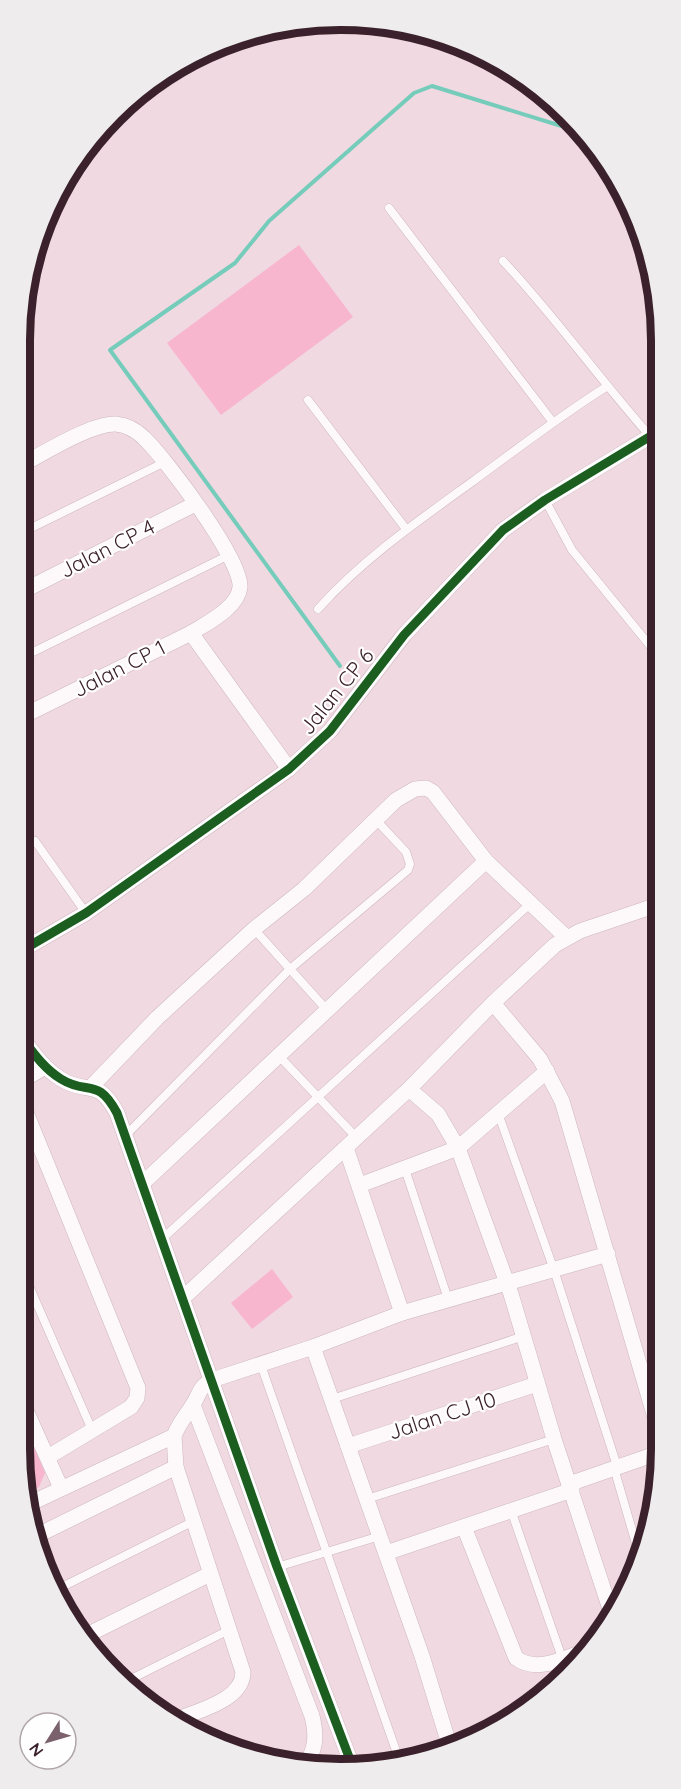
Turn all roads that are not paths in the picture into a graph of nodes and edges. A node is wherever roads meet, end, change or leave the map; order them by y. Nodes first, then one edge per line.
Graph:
1 (389, 208) dead end
2 (502, 261) dead end
3 (606, 387) junction
4 (308, 399) dead end
5 (552, 421) junction
6 (651, 429) edge
7 (651, 435) edge
8 (30, 461) edge
9 (165, 462) junction
10 (545, 500) junction
11 (195, 504) junction
12 (30, 529) edge
13 (406, 529) junction
14 (229, 555) junction
15 (30, 588) edge
16 (318, 609) dead end
17 (191, 633) junction
18 (651, 647) edge
19 (30, 654) edge
20 (30, 713) edge
21 (289, 769) junction
22 (376, 820) junction
23 (30, 845) edge
24 (486, 861) junction
25 (532, 902) junction
26 (651, 907) edge
27 (86, 913) junction
28 (254, 929) junction
29 (566, 937) junction
30 (30, 946) edge
31 (290, 969) junction
32 (493, 1003) junction
33 (326, 1009) junction
34 (30, 1048) edge
35 (278, 1055) junction
36 (45, 1068) junction
37 (547, 1071) junction
38 (30, 1076) edge
39 (91, 1087) junction
40 (409, 1089) junction
41 (320, 1096) junction
42 (498, 1113) junction
43 (30, 1120) edge
44 (126, 1135) junction
45 (352, 1143) junction
46 (458, 1148) junction
47 (405, 1169) junction
48 (143, 1183) junction
49 (360, 1185) junction
50 (162, 1239) junction
51 (608, 1254) junction
52 (554, 1270) junction
53 (507, 1283) junction
54 (30, 1286) edge
55 (183, 1298) junction
56 (448, 1299) junction
57 (402, 1313) junction
58 (524, 1336) junction
59 (313, 1347) junction
60 (261, 1365) junction
61 (651, 1378) edge
62 (212, 1380) junction
63 (537, 1384) junction
64 (332, 1400) junction
65 (193, 1405) junction
66 (30, 1417) edge
67 (92, 1430) junction
68 (174, 1436) junction
69 (554, 1439) junction
70 (348, 1446) junction
71 (651, 1455) edge
72 (48, 1457) junction
73 (176, 1467) junction
74 (616, 1467) junction
75 (570, 1487) junction
76 (61, 1488) junction
77 (367, 1499) junction
78 (35, 1501) edge
79 (511, 1510) junction
80 (194, 1521) junction
81 (464, 1527) junction
82 (42, 1533) edge
83 (380, 1536) junction
84 (636, 1543) edge
85 (327, 1552) junction
86 (386, 1553) junction
87 (277, 1567) junction
88 (210, 1574) junction
89 (62, 1587) edge
90 (609, 1605) edge
91 (229, 1630) junction
92 (91, 1633) edge
93 (572, 1655) edge
94 (562, 1658) junction
95 (132, 1678) edge
96 (184, 1716) edge
97 (448, 1740) edge
98 (400, 1753) edge
99 (309, 1757) edge
100 (350, 1759) edge

1 - 5 lane
2 - 3 lane
3 - 5 lane
3 - 6 lane
4 - 13 lane
5 - 13 lane
7 - 10 street, Jalan CP 6
8 - 9 street
9 - 11 street
9 - 12 lane
10 - 18 lane
10 - 21 street, Jalan CP 6
11 - 14 street
11 - 15 street, Jalan CP 4
13 - 16 lane
14 - 17 street, Jalan CP 1
14 - 19 lane
17 - 20 street, Jalan CP 1
17 - 21 street, Jalan CP 6
21 - 27 street, Jalan CP 6
22 - 24 street
22 - 28 street
22 - 31 lane
23 - 27 lane
24 - 25 street
24 - 33 street
25 - 29 street
25 - 41 lane
26 - 29 street
27 - 30 street, Jalan CP 6
28 - 31 lane
28 - 39 street
29 - 32 street
31 - 33 lane
31 - 44 lane
32 - 37 street
32 - 40 street
33 - 35 street
34 - 36 street
35 - 41 lane
35 - 48 street
36 - 38 street
36 - 39 street
37 - 42 street
37 - 51 street
39 - 44 street
40 - 45 street
40 - 46 street
41 - 45 lane
41 - 50 lane
42 - 46 street
42 - 52 lane
43 - 67 street
44 - 48 street
45 - 49 street
45 - 55 street
46 - 47 street
46 - 53 street
47 - 49 street
47 - 56 lane
48 - 50 street
49 - 57 street
50 - 55 street
51 - 52 street
51 - 61 street
52 - 53 street
52 - 74 lane
53 - 56 street
53 - 58 street
54 - 67 lane
55 - 62 street
56 - 57 street
57 - 59 street
58 - 63 street
58 - 64 lane
59 - 60 street
59 - 64 street
60 - 62 street
60 - 85 lane
62 - 65 street
62 - 87 street
63 - 69 street
63 - 70 street, Jalan CJ 10
64 - 70 street
65 - 68 street
65 - 99 street
66 - 72 street
67 - 72 street
68 - 73 street
68 - 76 street
69 - 75 street
69 - 77 lane
70 - 77 street
71 - 74 street
72 - 76 street
73 - 80 street
73 - 82 street
74 - 75 street
74 - 84 lane
75 - 79 street
75 - 90 street
76 - 78 street
77 - 83 street
79 - 81 street
79 - 94 lane
80 - 88 street
80 - 89 lane
81 - 86 street
81 - 94 street
83 - 85 lane
83 - 86 street
85 - 87 lane
85 - 98 lane
86 - 97 street
87 - 100 street
88 - 91 street
88 - 92 street
91 - 95 lane
91 - 96 street
93 - 94 street

